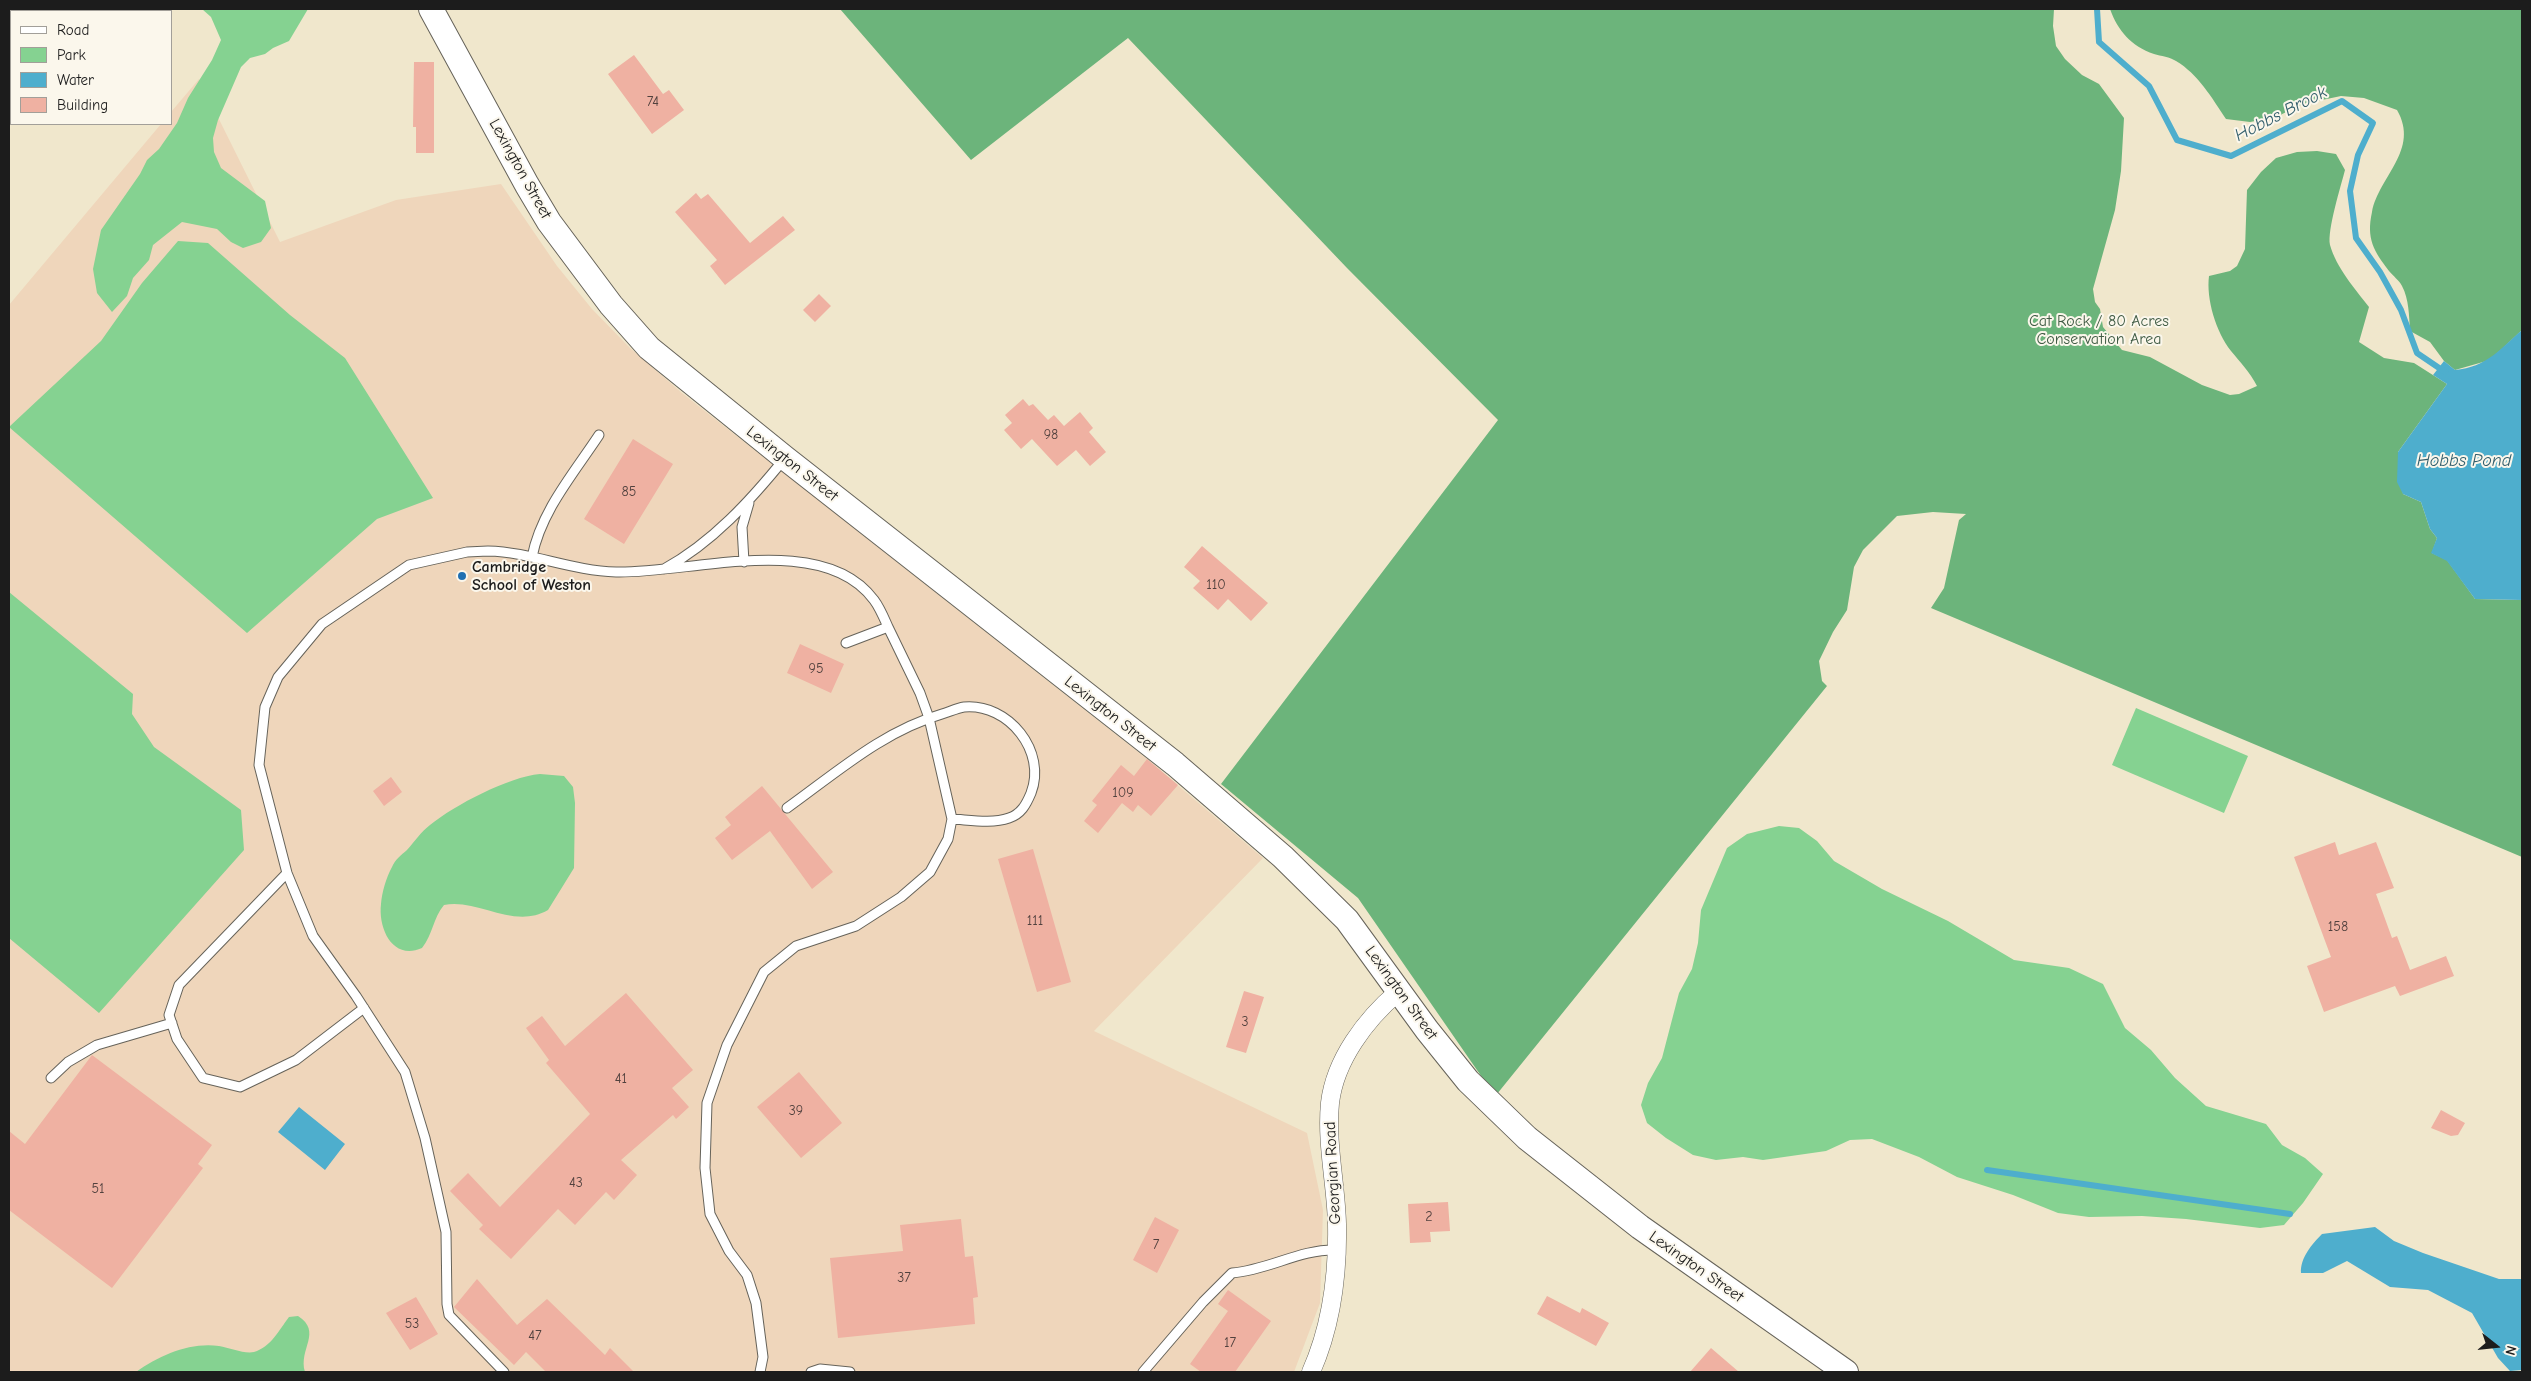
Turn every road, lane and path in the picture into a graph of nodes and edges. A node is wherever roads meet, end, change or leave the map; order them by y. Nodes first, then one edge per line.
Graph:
1 (431, 9) edge
2 (599, 435) dead end
3 (785, 458) junction
4 (754, 496) junction
5 (532, 557) junction
6 (744, 562) junction
7 (660, 571) junction
8 (888, 627) junction
9 (846, 643) dead end
10 (929, 718) junction
11 (787, 808) dead end
12 (952, 819) junction
13 (287, 873) junction
14 (1398, 992) junction
15 (364, 1008) junction
16 (172, 1023) junction
17 (51, 1078) dead end
18 (1336, 1250) junction
19 (504, 1372) edge
20 (760, 1372) edge
21 (811, 1372) edge
22 (850, 1372) edge
23 (1146, 1372) edge
24 (1311, 1372) edge
25 (1846, 1372) edge

1 - 3 street, Lexington Street
2 - 5 lane
3 - 4 lane
3 - 14 street, Lexington Street
4 - 6 lane
4 - 7 lane
5 - 7 lane
5 - 13 lane
6 - 7 lane
6 - 8 lane
8 - 9 lane
8 - 10 lane
10 - 11 lane
10 - 12 lane
10 - 12 lane
12 - 20 lane
13 - 15 lane
13 - 16 lane
14 - 18 street, Georgian Road
14 - 25 street, Lexington Street
15 - 16 lane
15 - 19 lane
16 - 17 lane
18 - 23 lane
18 - 24 street, Georgian Road
21 - 22 lane

